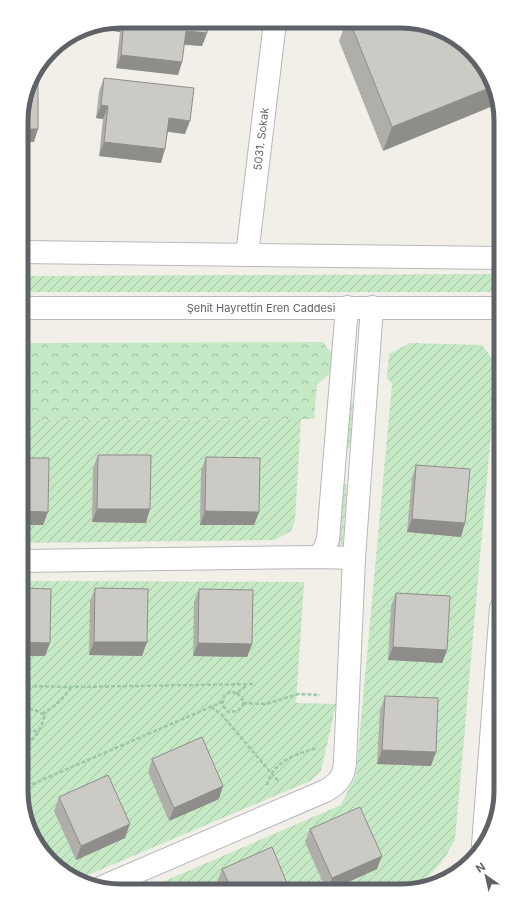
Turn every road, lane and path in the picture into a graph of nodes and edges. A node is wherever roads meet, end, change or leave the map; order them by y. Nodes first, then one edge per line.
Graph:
1 (274, 28) edge
2 (28, 252) edge
3 (247, 255) junction
4 (494, 258) edge
5 (347, 307) junction
6 (372, 307) junction
7 (28, 308) edge
8 (494, 308) edge
9 (318, 557) junction
10 (354, 558) junction
11 (28, 561) edge
12 (255, 684) dead end
13 (248, 685) junction
14 (28, 686) edge
15 (71, 687) junction
16 (237, 693) junction
17 (348, 697) junction
18 (494, 700) edge
19 (222, 702) junction
20 (243, 703) junction
21 (211, 706) junction
22 (28, 710) edge
23 (42, 714) junction
24 (28, 730) edge
25 (40, 731) junction
26 (346, 742) junction
27 (28, 744) edge
28 (271, 773) junction
29 (28, 787) edge
30 (297, 803) junction
31 (273, 814) junction
32 (484, 832) edge
33 (111, 883) edge

1 - 3 street, 5031. Sokak
2 - 3 street
3 - 4 street
5 - 6 street, Şehit Hayrettin Eren Caddesi
5 - 7 street, Şehit Hayrettin Eren Caddesi
5 - 9 street
6 - 8 street, Şehit Hayrettin Eren Caddesi
6 - 10 street
9 - 10 street
9 - 11 street
10 - 17 street
12 - 13 path
13 - 15 path
13 - 16 path
14 - 15 path
15 - 23 path
16 - 19 path
16 - 20 path
17 - 20 path
17 - 26 street
18 - 32 street
19 - 20 path
19 - 21 path
21 - 28 path
21 - 29 path
22 - 23 path
23 - 25 path
24 - 25 path
25 - 27 path
26 - 28 path
26 - 30 street
28 - 30 path
28 - 31 path
30 - 31 street
31 - 33 street

